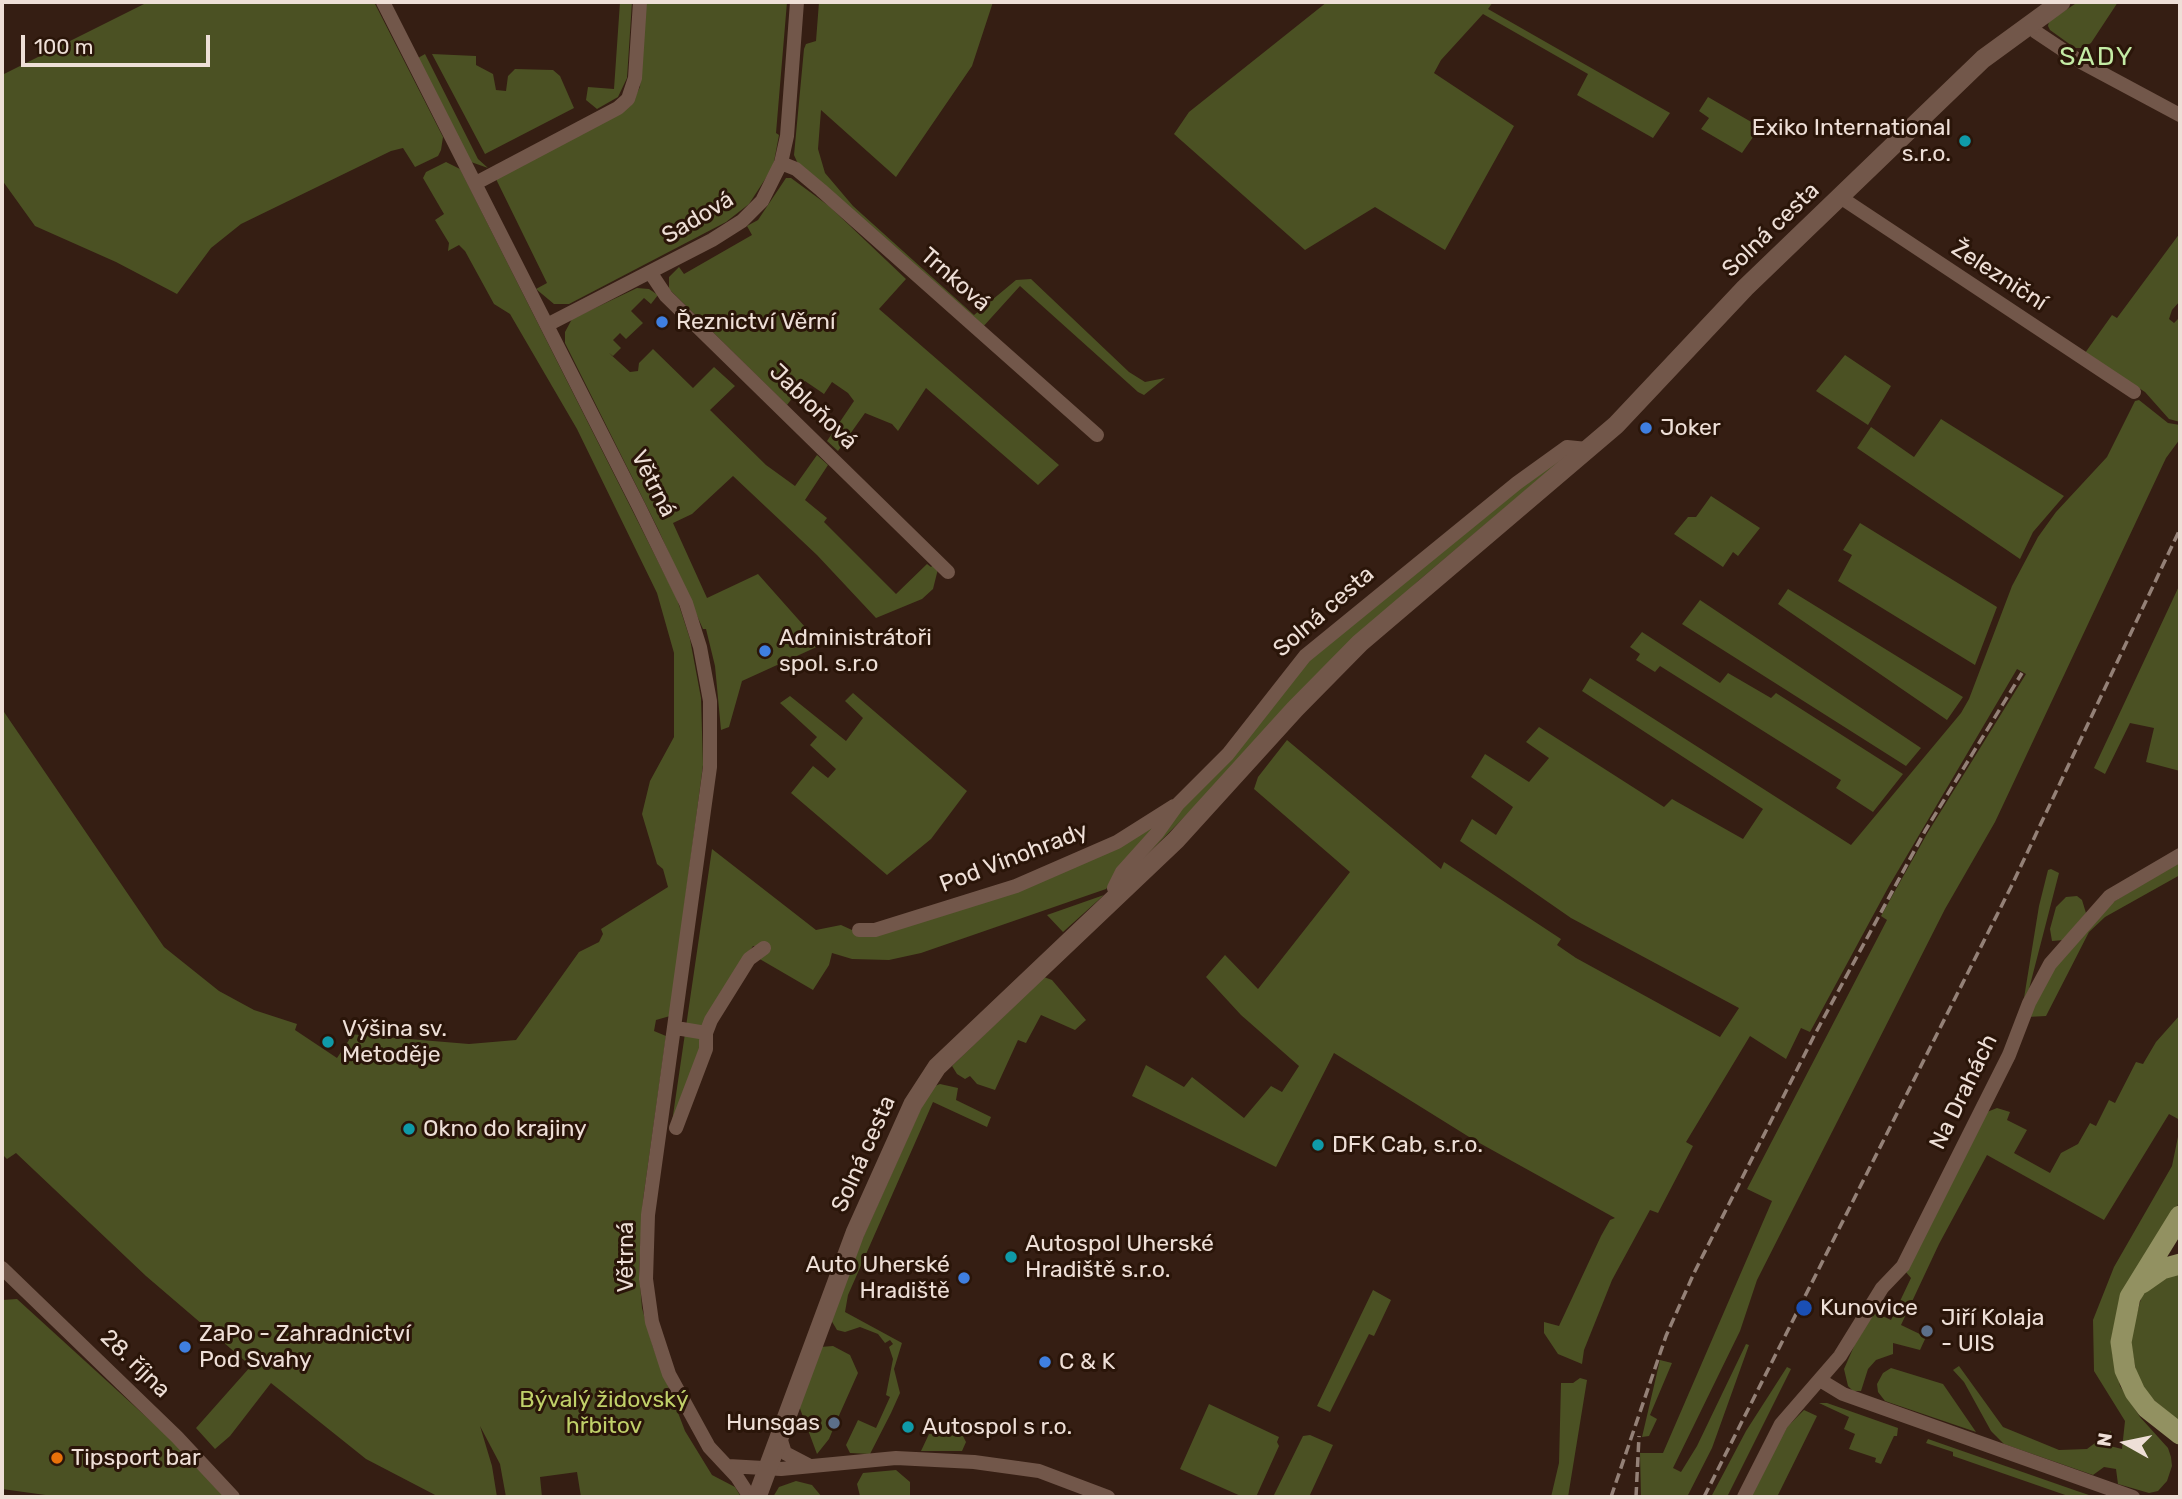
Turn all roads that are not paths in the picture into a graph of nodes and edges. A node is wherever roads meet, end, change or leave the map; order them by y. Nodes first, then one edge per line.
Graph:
1 (383, 2) edge
2 (640, 2) edge
3 (797, 2) edge
4 (2061, 2) edge
5 (2030, 23) junction
6 (2180, 115) edge
7 (781, 163) junction
8 (475, 183) junction
9 (1840, 197) junction
10 (650, 272) junction
11 (547, 325) junction
12 (2134, 392) dead end
13 (1097, 435) dead end
14 (1587, 449) junction
15 (948, 572) dead end
16 (1178, 804) junction
17 (2180, 855) edge
18 (1117, 897) junction
19 (859, 930) dead end
20 (764, 947) dead end
21 (676, 1028) junction
22 (706, 1033) junction
23 (676, 1128) dead end
24 (2180, 1216) edge
25 (2180, 1264) edge
26 (2, 1268) edge
27 (2135, 1289) junction
28 (1820, 1380) junction
29 (779, 1432) junction
30 (2180, 1434) edge
31 (728, 1466) junction
32 (812, 1466) junction
33 (766, 1469) junction
34 (233, 1497) edge
35 (750, 1497) edge
36 (757, 1497) edge
37 (1108, 1497) edge
38 (1744, 1497) edge
39 (2133, 1497) edge

1 - 8 street, Větrná
2 - 8 street
3 - 7 street, Sadová
4 - 5 street, Solná cesta
5 - 6 street
5 - 9 street, Solná cesta
7 - 10 street, Sadová
7 - 13 street, Trnková
8 - 11 street, Větrná
9 - 12 street, Železniční
9 - 14 street, Solná cesta
10 - 11 street, Sadová
10 - 15 street, Jabloňová
11 - 21 street, Větrná
14 - 16 street, Solná cesta
14 - 18 street, Solná cesta
16 - 18 street, Solná cesta
16 - 19 street, Pod Vinohrady
17 - 28 street, Na Drahách
18 - 29 street, Solná cesta
20 - 22 street
21 - 22 street
21 - 31 street, Větrná
22 - 23 street
24 - 27 main road
25 - 27 main road
26 - 34 street, 28. října
27 - 30 main road
28 - 38 street, Na Drahách
28 - 39 street
29 - 32 street
29 - 33 street, Solná cesta
31 - 33 street
31 - 35 street, Větrná
32 - 33 street
32 - 37 street
33 - 36 street, Solná cesta

